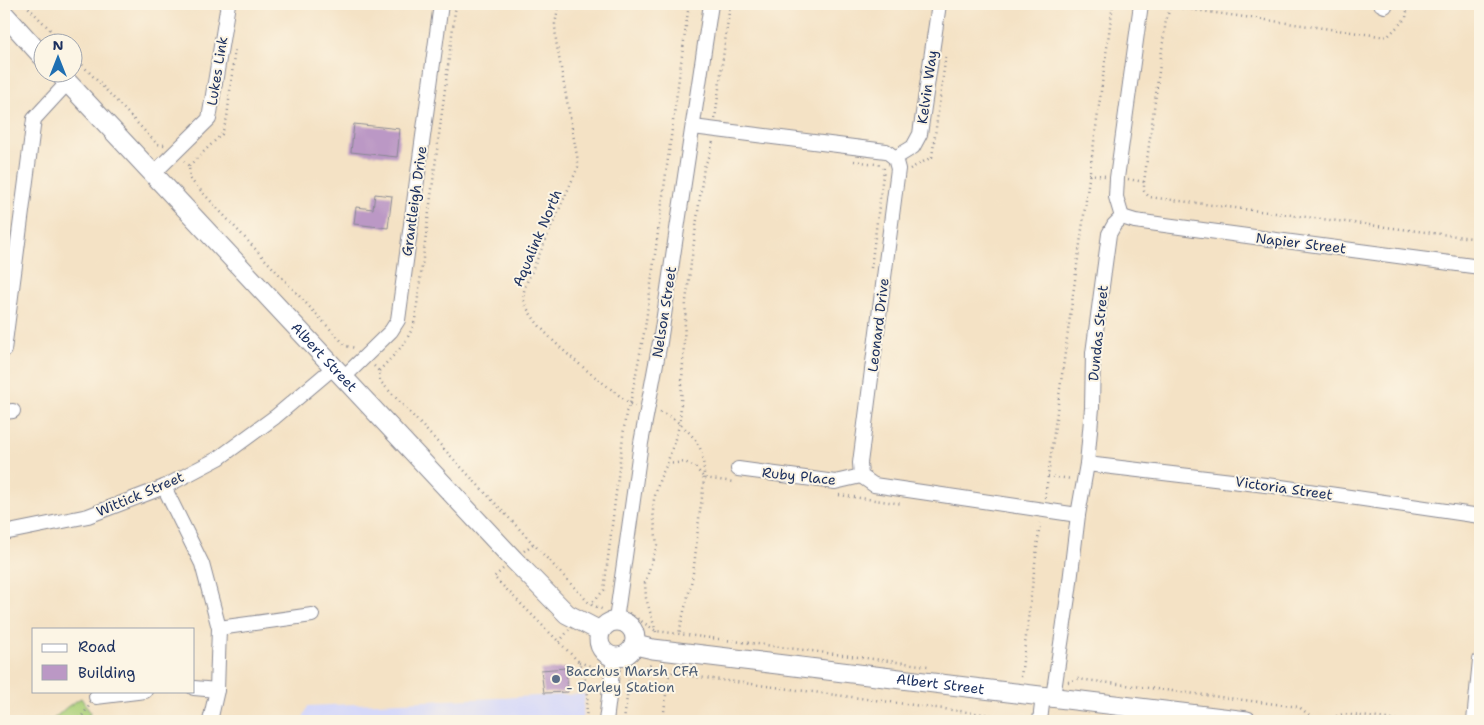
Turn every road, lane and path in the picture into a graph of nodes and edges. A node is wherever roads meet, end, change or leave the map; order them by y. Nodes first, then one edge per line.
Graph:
1 (25, 4) edge
2 (228, 4) edge
3 (441, 4) edge
4 (559, 4) edge
5 (689, 4) edge
6 (711, 4) edge
7 (730, 4) edge
8 (939, 4) edge
9 (1113, 4) edge
10 (1141, 4) edge
11 (1147, 4) edge
12 (1408, 4) edge
13 (1170, 7) junction
14 (4, 14) edge
15 (52, 32) edge
16 (32, 45) edge
17 (946, 52) dead end
18 (60, 82) edge
19 (67, 82) edge
20 (693, 127) junction
21 (714, 129) junction
22 (846, 160) dead end
23 (896, 164) junction
24 (153, 174) junction
25 (1090, 174) junction
26 (1117, 178) junction
27 (1144, 182) junction
28 (1122, 217) junction
29 (1480, 240) edge
30 (1480, 267) edge
31 (4, 350) edge
32 (338, 373) junction
33 (630, 404) junction
34 (648, 409) junction
35 (680, 423) junction
36 (667, 464) junction
37 (1087, 464) junction
38 (736, 475) joint
39 (861, 476) junction
40 (1048, 476) junction
41 (704, 478) junction
42 (1083, 480) junction
43 (164, 487) junction
44 (832, 494) dead end
45 (908, 504) dead end
46 (1078, 515) junction
47 (1042, 516) junction
48 (1480, 516) edge
49 (1031, 521) dead end
50 (4, 533) edge
51 (533, 544) dead end
52 (514, 560) junction
53 (312, 615) dead end
54 (578, 619) junction
55 (616, 620) junction
56 (220, 628) junction
57 (600, 631) junction
58 (559, 642) junction
59 (634, 644) junction
60 (614, 657) junction
61 (653, 660) junction
62 (1480, 660) edge
63 (668, 665) dead end
64 (933, 666) dead end
65 (674, 667) junction
66 (1029, 678) dead end
67 (195, 688) edge
68 (217, 690) junction
69 (1050, 691) junction
70 (137, 692) edge
71 (96, 697) joint
72 (74, 721) edge
73 (210, 721) edge
74 (586, 721) edge
75 (606, 721) edge
76 (624, 721) edge
77 (663, 721) edge
78 (1036, 721) edge
79 (1247, 721) edge
80 (1317, 721) edge
81 (1322, 721) edge
82 (1405, 721) edge
83 (1474, 721) edge

1 - 15 path
2 - 24 street, Lukes Link
3 - 32 street, Grantleigh Drive
4 - 33 path, Aqualink North
5 - 33 path
6 - 20 street, Nelson Street
7 - 21 path
8 - 23 street, Kelvin Way
9 - 25 path
10 - 26 street
11 - 13 path
12 - 13 path
13 - 27 path
14 - 16 street
17 - 23 path
18 - 31 street
19 - 24 street, Albert Street
20 - 21 street
20 - 34 street, Nelson Street
21 - 23 street
21 - 35 path
22 - 23 path
23 - 39 street, Leonard Drive
24 - 32 street, Albert Street
25 - 26 path
25 - 40 path
26 - 27 path
26 - 28 street
27 - 29 path
28 - 30 street, Napier Street
28 - 37 street, Dundas Street
32 - 43 street, Wittick Street
32 - 52 street, Albert Street
33 - 34 path, Aqualink North
33 - 54 path
34 - 35 path, Aqualink North
34 - 55 street, Nelson Street
35 - 36 path
35 - 41 path, Aqualink North
36 - 41 path
36 - 61 path
37 - 42 street, Dundas Street
37 - 48 street, Victoria Street
38 - 39 street, Ruby Place
38 - 41 path
39 - 47 street
40 - 42 path
40 - 47 path
41 - 64 path, Aqualink North
42 - 46 street, Dundas Street
43 - 50 street, Wittick Street
43 - 56 street
44 - 45 path
46 - 47 street
46 - 69 street, Dundas Street
47 - 49 path
47 - 66 path
51 - 52 path
52 - 54 street, Albert Street
52 - 58 path
53 - 56 street
54 - 57 street, Albert Street
54 - 58 path
55 - 57 street
55 - 59 street
56 - 68 street
57 - 60 street
58 - 74 path
59 - 60 street
59 - 61 street, Albert Street
60 - 75 street
61 - 69 street, Albert Street
61 - 76 path
62 - 83 street
63 - 65 path
65 - 77 path
65 - 78 path
67 - 68 street
68 - 73 street
69 - 78 street, Dundas Street
69 - 79 street, Albert Street
69 - 80 path
70 - 71 street
71 - 72 path
81 - 82 path

